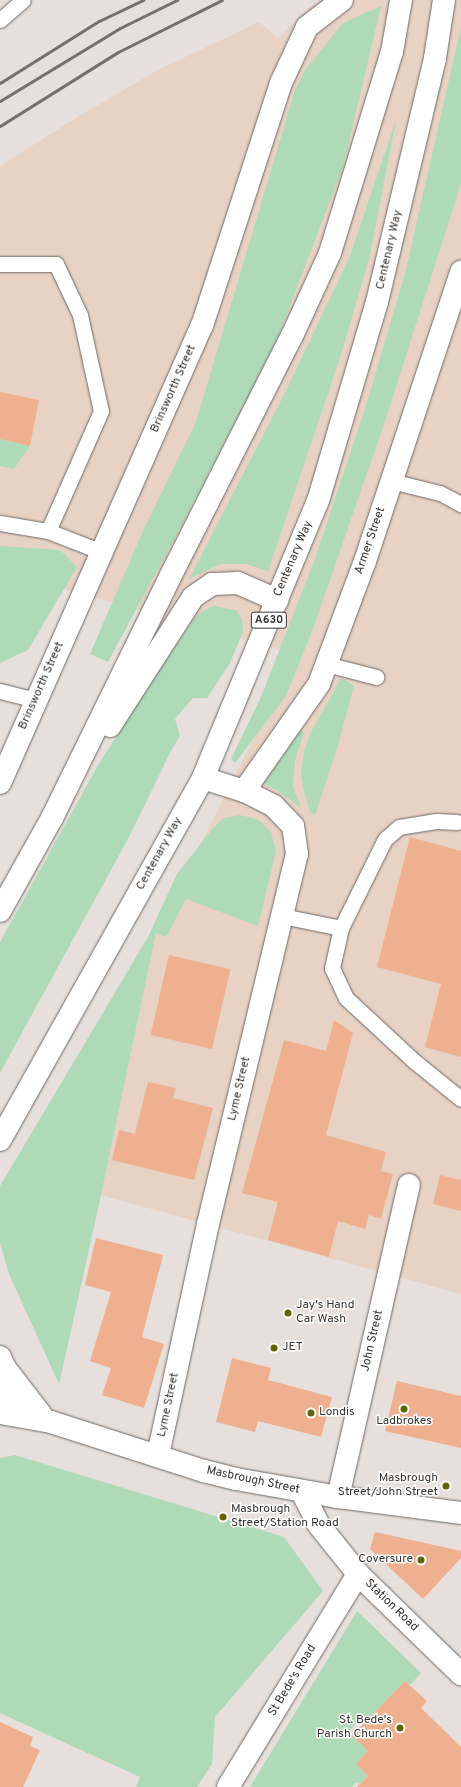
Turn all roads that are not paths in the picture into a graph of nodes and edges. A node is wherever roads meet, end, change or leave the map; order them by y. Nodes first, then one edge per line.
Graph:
1 (23, 0) edge
2 (342, 0) edge
3 (401, 0) edge
4 (444, 0) edge
5 (0, 20) edge
6 (0, 264) edge
7 (461, 272) edge
8 (391, 481) junction
9 (461, 504) edge
10 (0, 523) edge
11 (48, 531) junction
12 (102, 552) junction
13 (277, 600) junction
14 (326, 664) junction
15 (376, 677) dead end
16 (0, 692) edge
17 (36, 700) junction
18 (203, 778) junction
19 (0, 783) edge
20 (244, 791) junction
21 (52, 818) junction
22 (457, 822) dead end
23 (0, 911) edge
24 (282, 916) junction
25 (341, 928) junction
26 (461, 1099) edge
27 (0, 1140) edge
28 (409, 1185) dead end
29 (0, 1357) edge
30 (0, 1390) edge
31 (0, 1413) edge
32 (46, 1418) junction
33 (158, 1455) junction
34 (302, 1492) junction
35 (338, 1497) junction
36 (461, 1513) edge
37 (358, 1574) junction
38 (461, 1674) edge
39 (228, 1787) edge

1 - 5 lane
2 - 12 street, Brinsworth Street
3 - 21 street, A630
4 - 13 street, Centenary Way / A630
6 - 11 lane
7 - 8 street, Armer Street
8 - 9 lane
8 - 14 street, Armer Street
10 - 11 lane
11 - 12 lane
12 - 17 street, Brinsworth Street
13 - 18 street, Centenary Way / A630
13 - 21 street, A630
14 - 15 lane
14 - 20 street, Armer Street
16 - 17 lane
17 - 19 street, Brinsworth Street
18 - 20 street, Lyme Street
18 - 27 street, Centenary Way / A630
20 - 24 street, Lyme Street
21 - 23 street, A630
22 - 25 lane
24 - 25 lane
24 - 33 street, Lyme Street
25 - 26 lane
28 - 35 street, John Street
29 - 32 street
30 - 32 street, Masbrough Street
31 - 32 street, Masbrough Street
32 - 33 street, Masbrough Street
33 - 34 street, Masbrough Street
34 - 35 street, Masbrough Street
34 - 37 street, Station Road
35 - 36 street, Masbrough Street
37 - 38 street, Station Road
37 - 39 street, St Bede's Road

